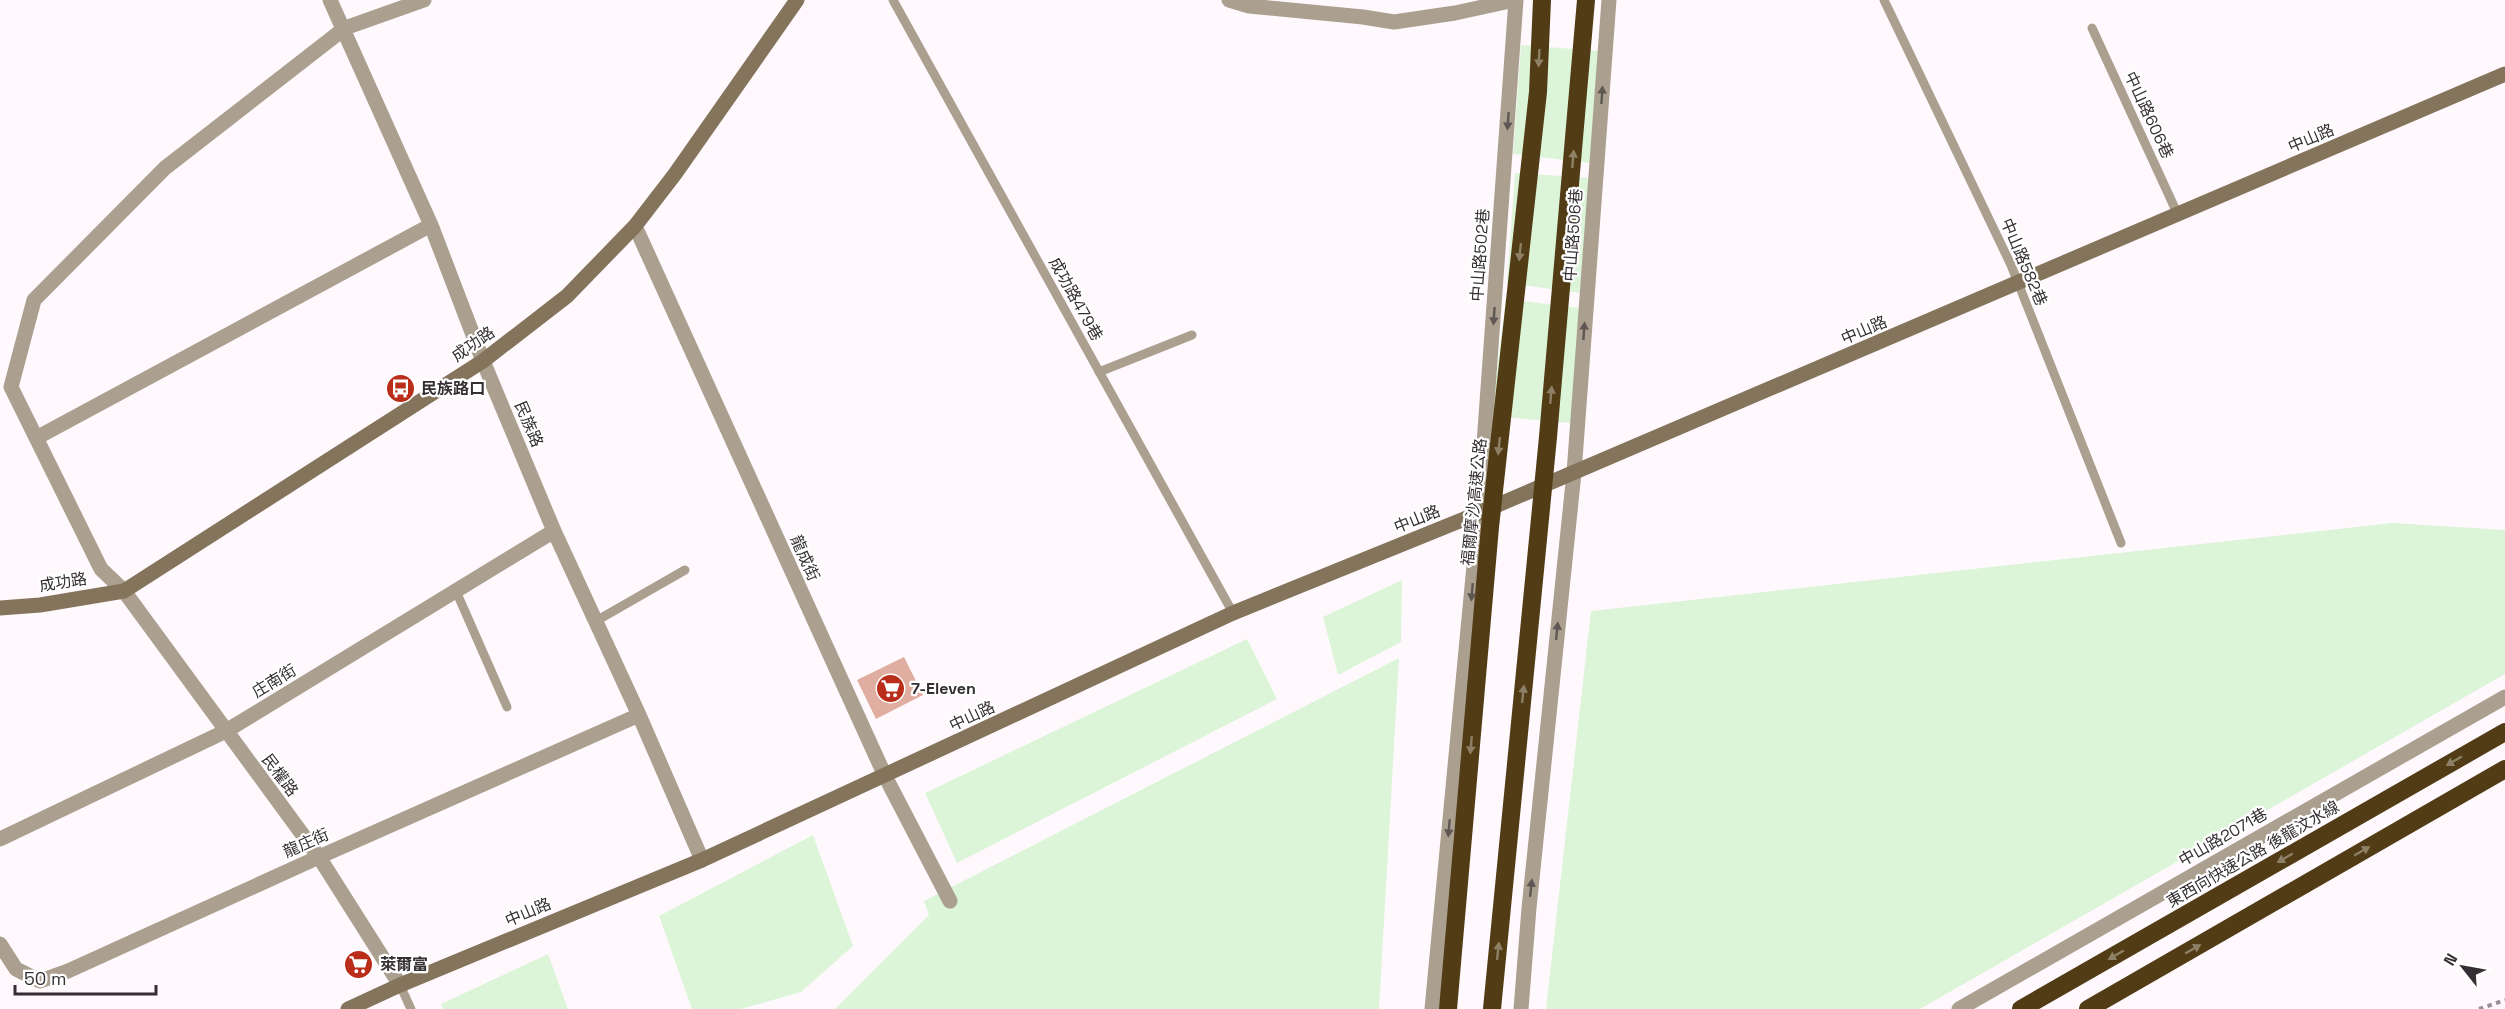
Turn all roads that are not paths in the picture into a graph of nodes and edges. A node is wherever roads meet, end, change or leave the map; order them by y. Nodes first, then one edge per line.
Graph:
1 (330, 0) edge
2 (424, 0) edge
3 (797, 0) edge
4 (893, 0) edge
5 (1229, 0) edge
6 (1511, 0) edge
7 (1542, 0) edge
8 (1586, 0) edge
9 (1609, 0) edge
10 (1884, 0) edge
11 (345, 28) junction
12 (2092, 28) dead end
13 (2505, 74) edge
14 (2178, 215) junction
15 (431, 225) junction
16 (635, 226) junction
17 (2018, 284) junction
18 (1192, 335) dead end
19 (483, 361) junction
20 (1099, 372) junction
21 (6, 389) edge
22 (38, 437) junction
23 (1574, 473) junction
24 (1479, 513) junction
25 (554, 531) junction
26 (2121, 543) dead end
27 (685, 570) dead end
28 (124, 591) junction
29 (456, 591) junction
30 (0, 608) edge
31 (1233, 613) junction
32 (596, 621) junction
33 (2505, 697) edge
34 (507, 707) dead end
35 (639, 715) junction
36 (226, 731) junction
37 (2505, 732) edge
38 (2505, 770) edge
39 (885, 776) junction
40 (0, 839) edge
41 (319, 857) junction
42 (702, 860) junction
43 (950, 902) dead end
44 (0, 944) edge
45 (400, 985) junction
46 (348, 1009) edge
47 (411, 1009) edge
48 (1432, 1009) edge
49 (1448, 1009) edge
50 (1492, 1009) edge
51 (1521, 1009) edge
52 (1959, 1009) edge
53 (2021, 1009) edge
54 (2088, 1009) edge

1 - 11 street, 民族路
2 - 11 street
3 - 16 main road, 成功路
4 - 20 lane, 成功路479巷
5 - 6 street
6 -> 24 street, 中山路502巷
7 -> 49 highway, 福爾摩沙高速公路, bridge
50 -> 8 highway, bridge
23 -> 9 street, 中山路506巷
10 - 17 lane, 中山路582巷
11 - 15 street, 民族路
11 - 21 street
12 - 14 lane, 中山路606巷
13 - 14 main road, 中山路
14 - 17 main road, 中山路
15 - 19 street, 民族路
15 - 22 street
16 - 19 main road, 成功路
16 - 39 street, 龍成街
17 - 23 main road, 中山路
17 - 26 lane, 中山路582巷
18 - 20 lane
19 - 25 street, 民族路
19 - 28 main road, 成功路
20 - 31 lane, 成功路479巷
21 - 22 street, 民權路
22 - 28 street, 民權路
23 - 24 main road, 中山路
51 -> 23 street, 中山路506巷
24 - 31 main road, 中山路
24 -> 48 street, 中山路502巷
25 - 29 street, 庄南街
25 - 32 street, 民族路
27 - 32 lane
28 - 30 main road, 成功路
28 - 36 street, 民權路
29 - 34 lane
29 - 36 street, 庄南街
31 - 39 main road, 中山路
32 - 35 street, 民族路
33 - 52 street, 中山路2071巷
35 - 41 street, 龍庄街
35 - 42 street, 民族路
36 - 40 street, 庄南街
36 - 41 street, 民權路
37 -> 53 highway, 東西向快速公路 後龍汶水線
54 -> 38 highway
39 - 42 main road, 中山路
39 - 43 street, 龍成街
41 - 44 street, 龍庄街
41 - 45 street, 民權路
42 - 45 main road, 中山路
45 - 46 main road, 中山路
45 - 47 lane

